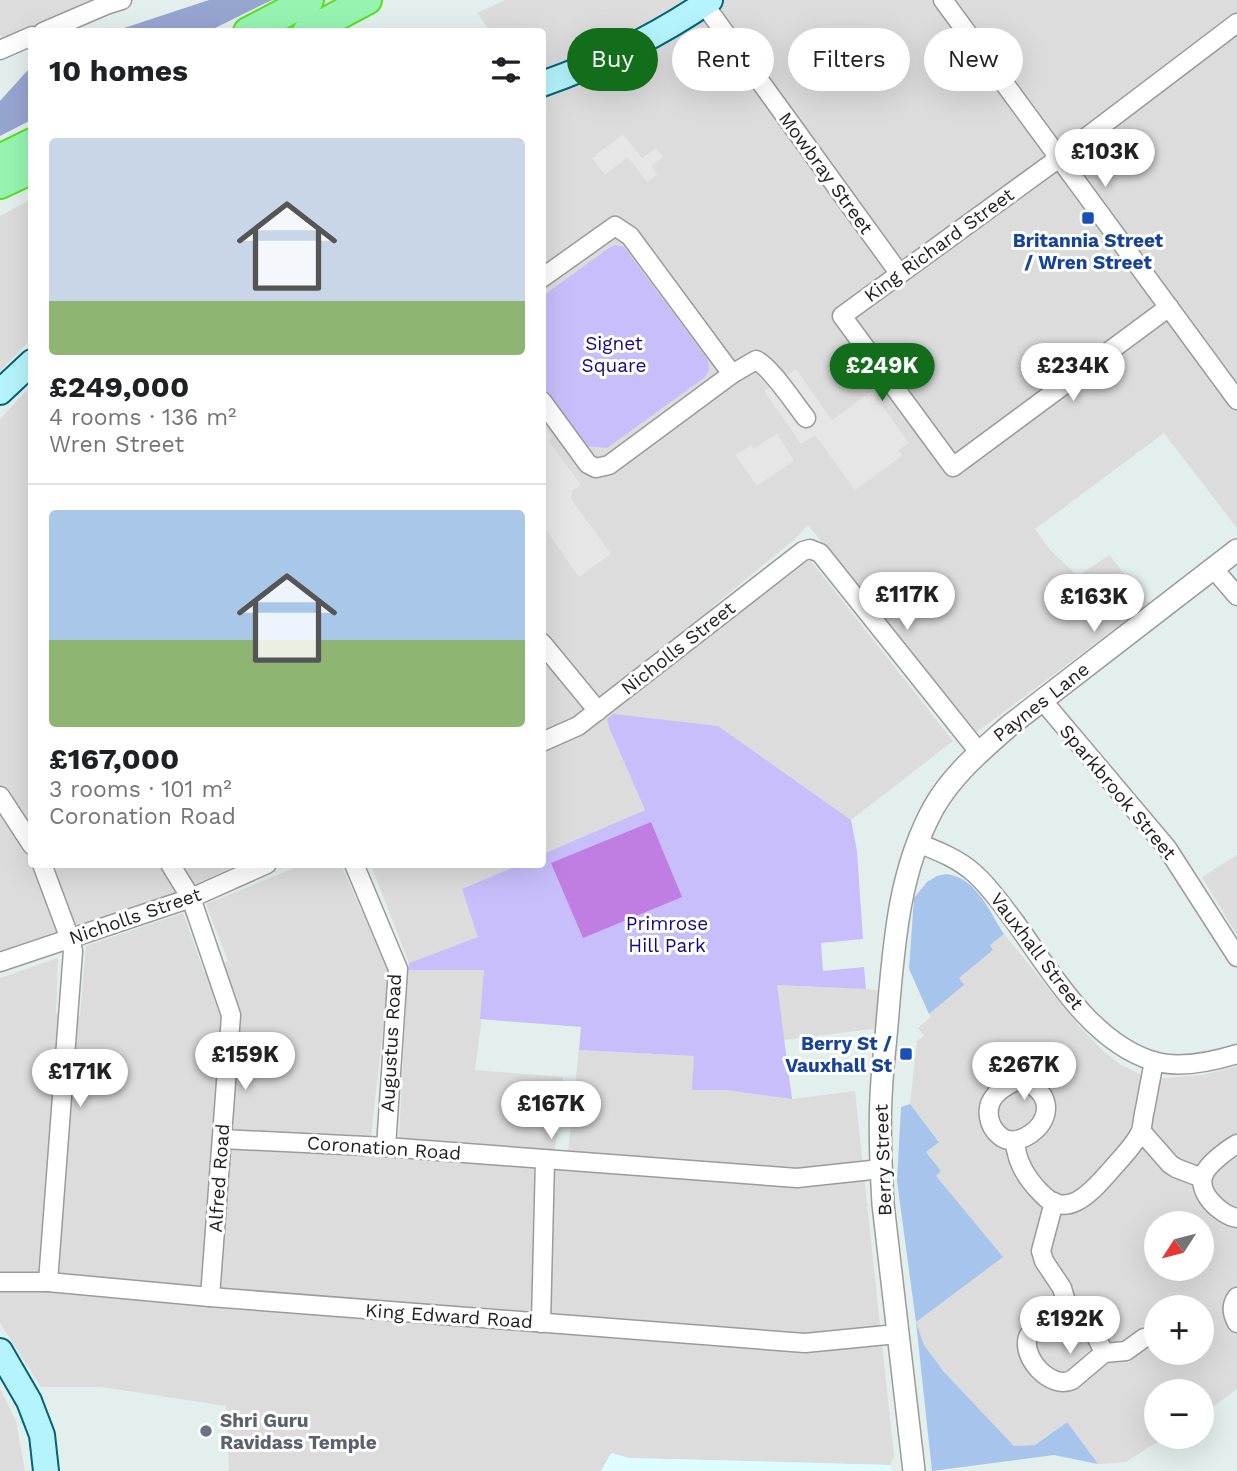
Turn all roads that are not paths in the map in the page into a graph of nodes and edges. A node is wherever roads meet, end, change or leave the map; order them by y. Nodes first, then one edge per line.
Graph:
1 (309, 0) edge
2 (367, 0) edge
3 (943, 0) edge
4 (109, 2) edge
5 (707, 2) edge
6 (1237, 23) edge
7 (52, 28) edge
8 (256, 28) edge
9 (314, 28) edge
10 (28, 38) edge
11 (0, 50) edge
12 (546, 83) edge
13 (28, 145) edge
14 (1059, 158) junction
15 (0, 159) edge
16 (28, 172) edge
17 (0, 184) edge
18 (899, 274) junction
19 (546, 275) edge
20 (1169, 307) junction
21 (28, 366) edge
22 (732, 374) junction
23 (0, 392) edge
24 (1237, 400) edge
25 (546, 406) edge
26 (806, 418) dead end
27 (1237, 550) edge
28 (1213, 568) junction
29 (1237, 596) edge
30 (546, 648) edge
31 (1042, 701) junction
32 (598, 711) junction
33 (546, 740) edge
34 (979, 752) junction
35 (0, 796) edge
36 (28, 839) edge
37 (918, 843) junction
38 (43, 868) edge
39 (172, 868) edge
40 (258, 868) edge
41 (356, 868) edge
42 (191, 898) junction
43 (70, 939) junction
44 (1237, 957) edge
45 (0, 962) edge
46 (1237, 1054) edge
47 (1154, 1061) junction
48 (1140, 1131) junction
49 (222, 1139) junction
50 (1015, 1141) dead end
51 (1237, 1144) edge
52 (386, 1147) junction
53 (545, 1160) junction
54 (881, 1169) junction
55 (1202, 1178) junction
56 (1054, 1202) junction
57 (1237, 1218) edge
58 (0, 1282) edge
59 (48, 1282) junction
60 (211, 1297) junction
61 (1237, 1297) edge
62 (1067, 1305) junction
63 (541, 1323) junction
64 (1237, 1324) edge
65 (897, 1334) junction
66 (1144, 1338) dead end
67 (1104, 1353) junction
68 (1, 1357) edge
69 (914, 1467) edge
70 (46, 1471) edge

1 - 8 highway
2 - 9 highway
3 - 14 street
4 - 7 street
5 - 12 main road
5 - 18 street, Mowbray Street
6 - 14 street, King Richard Street
10 - 11 street
13 - 15 highway
14 - 18 street, King Richard Street
14 - 20 street
16 - 17 highway
18 - 20 street, King Richard Street
19 - 22 street
20 - 24 street
21 - 23 main road
22 - 25 street
22 - 26 street
27 - 28 street, Paynes Lane
28 - 29 street
28 - 31 street, Paynes Lane
30 - 32 street
31 - 34 street, Paynes Lane
31 - 44 street, Sparkbrook Street
32 - 33 street, Nicholls Street
32 - 34 street, Nicholls Street
34 - 37 street, Berry Street
35 - 36 street
37 - 47 street, Vauxhall Street
37 - 54 street, Berry Street
38 - 43 street
39 - 42 street, Alfred Road
40 - 42 street, Nicholls Street
41 - 52 street, Augustus Road
42 - 43 street, Nicholls Street
42 - 49 street, Alfred Road
43 - 45 street, Nicholls Street
43 - 59 street
46 - 47 street, Vauxhall Street
47 - 48 street
48 - 55 street
48 - 56 street
49 - 52 street, Coronation Road
49 - 60 street, Alfred Road
50 - 56 street
51 - 55 street
52 - 53 street, Coronation Road
53 - 54 street, Coronation Road
53 - 63 street
54 - 65 street, Berry Street
55 - 57 street
56 - 62 street
58 - 59 street, King Edward Road
59 - 60 street, King Edward Road
60 - 63 street, King Edward Road
61 - 64 street
62 - 67 street
62 - 67 street
63 - 65 street, King Edward Road
65 - 69 street, Berry Street
66 - 67 street
68 - 70 main road

